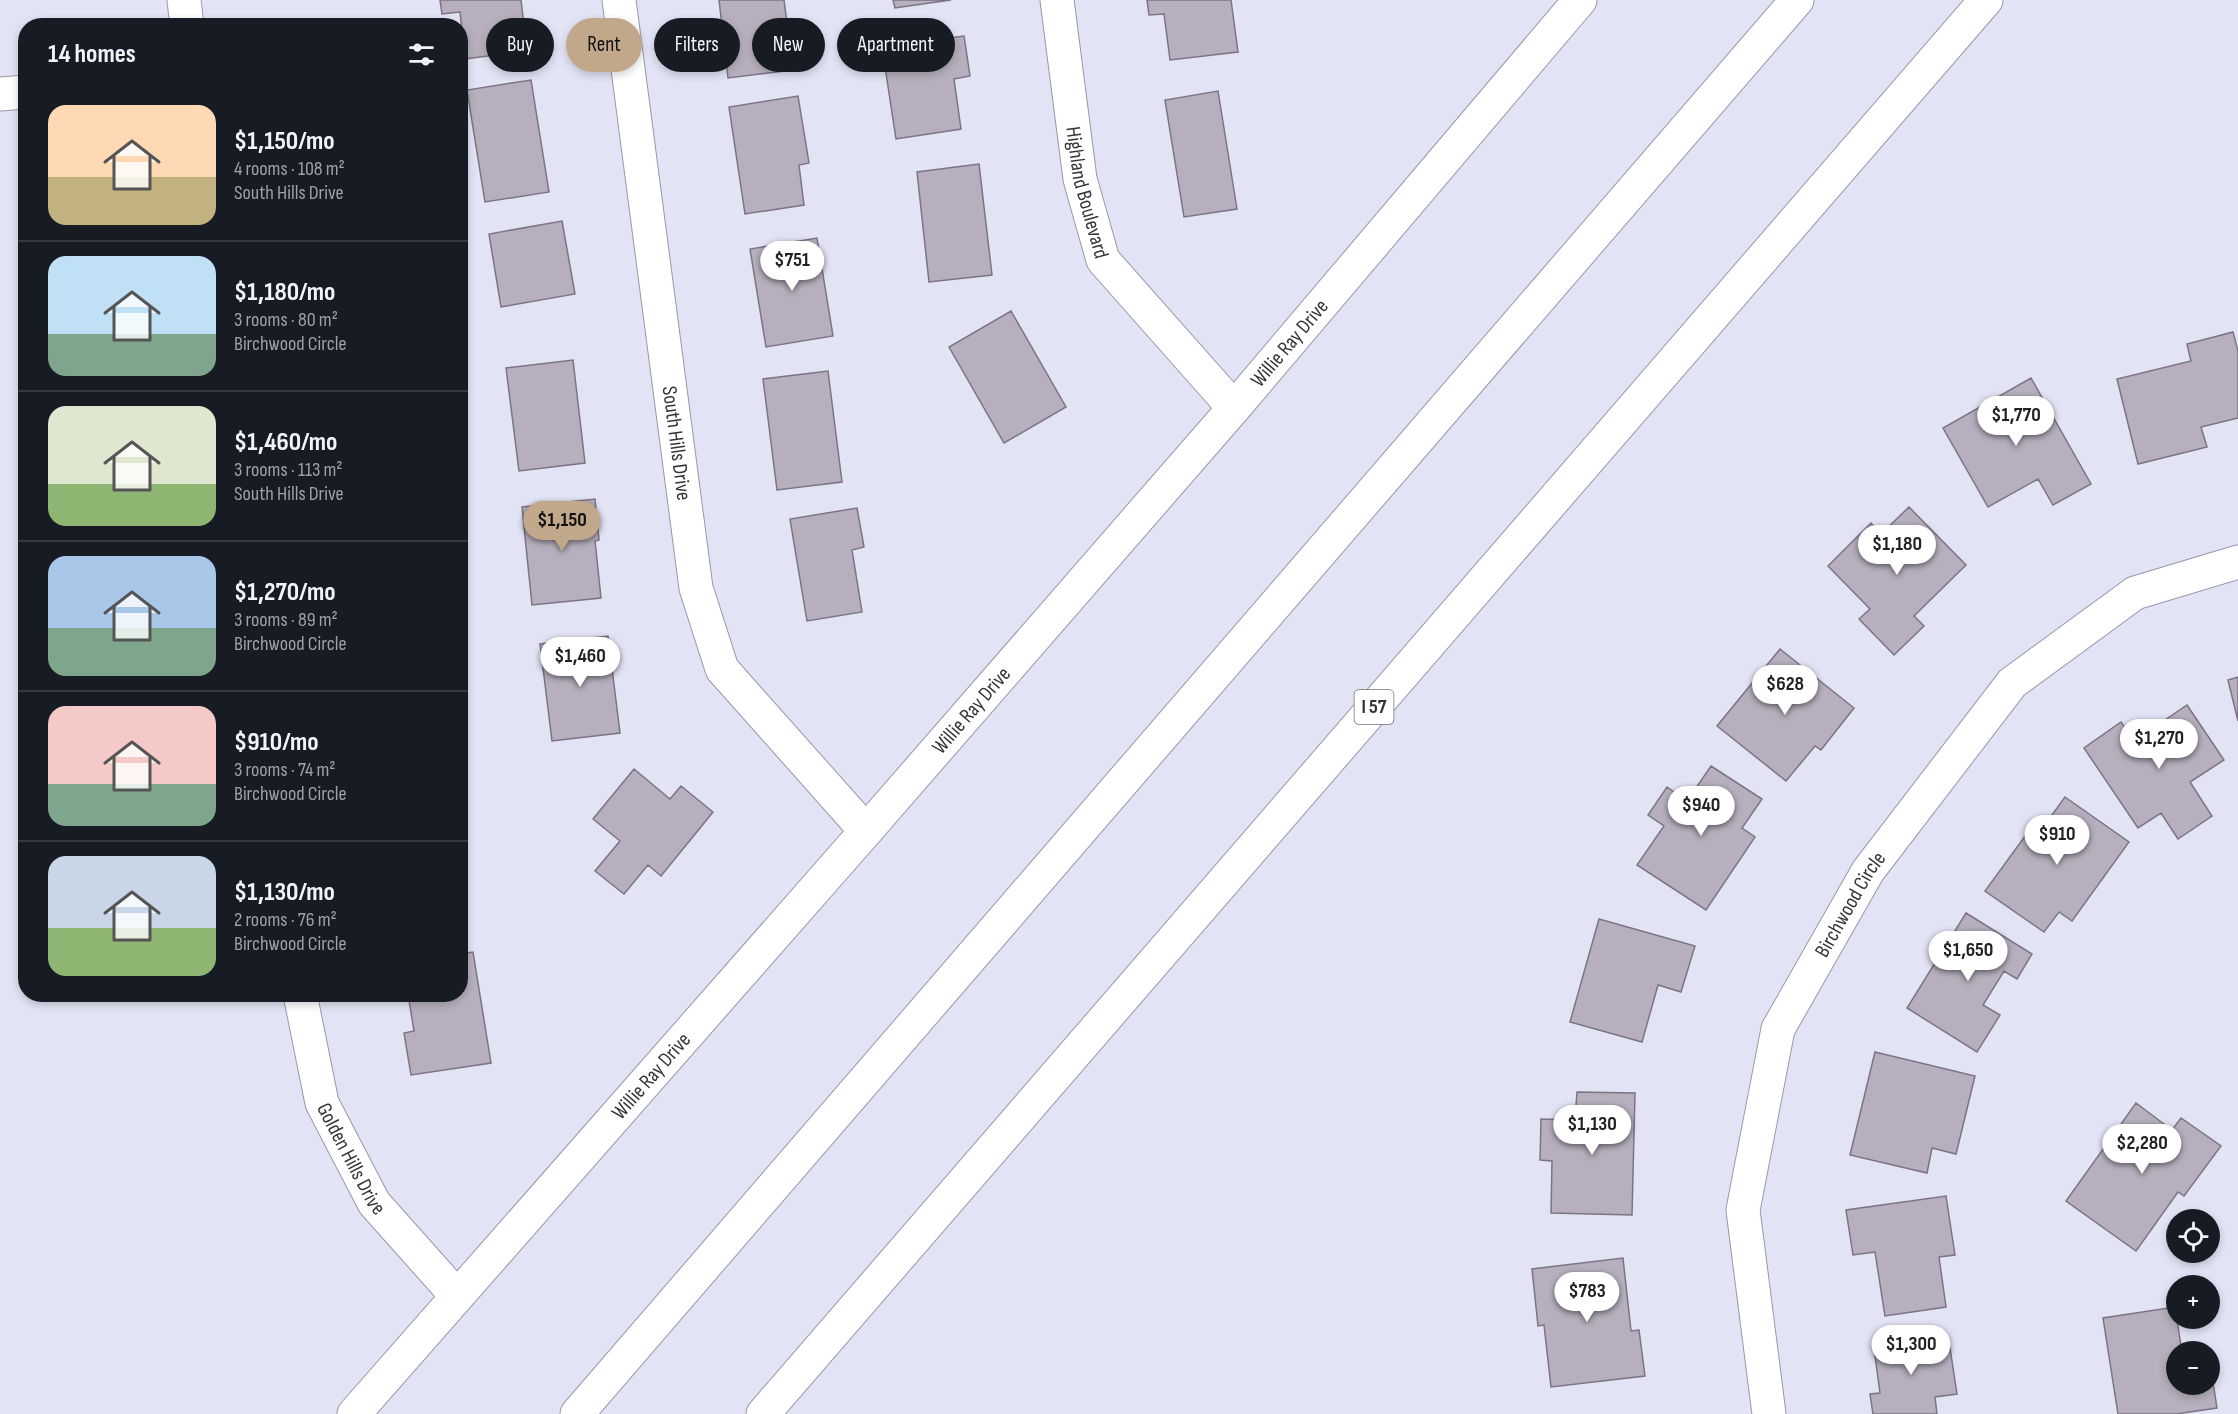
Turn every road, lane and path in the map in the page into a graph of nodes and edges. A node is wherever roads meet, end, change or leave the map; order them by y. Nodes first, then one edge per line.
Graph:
1 (184, 0) edge
2 (619, 0) edge
3 (1057, 0) edge
4 (1580, 0) edge
5 (1797, 0) edge
6 (1986, 0) edge
7 (186, 18) edge
8 (18, 93) edge
9 (0, 94) edge
10 (1234, 408) junction
11 (2238, 562) edge
12 (866, 831) junction
13 (302, 1002) edge
14 (456, 1295) junction
15 (354, 1414) edge
16 (577, 1414) edge
17 (763, 1414) edge
18 (1769, 1414) edge

1 - 7 main road
2 - 12 main road, South Hills Drive
3 - 10 main road, Highland Boulevard
4 - 10 main road, Willie Ray Drive
5 - 16 main road
6 - 17 main road, I 57
8 - 9 main road
10 - 12 main road, Willie Ray Drive
11 - 18 main road, Birchwood Circle
12 - 14 main road, Willie Ray Drive
13 - 14 main road, Golden Hills Drive
14 - 15 main road, Willie Ray Drive

